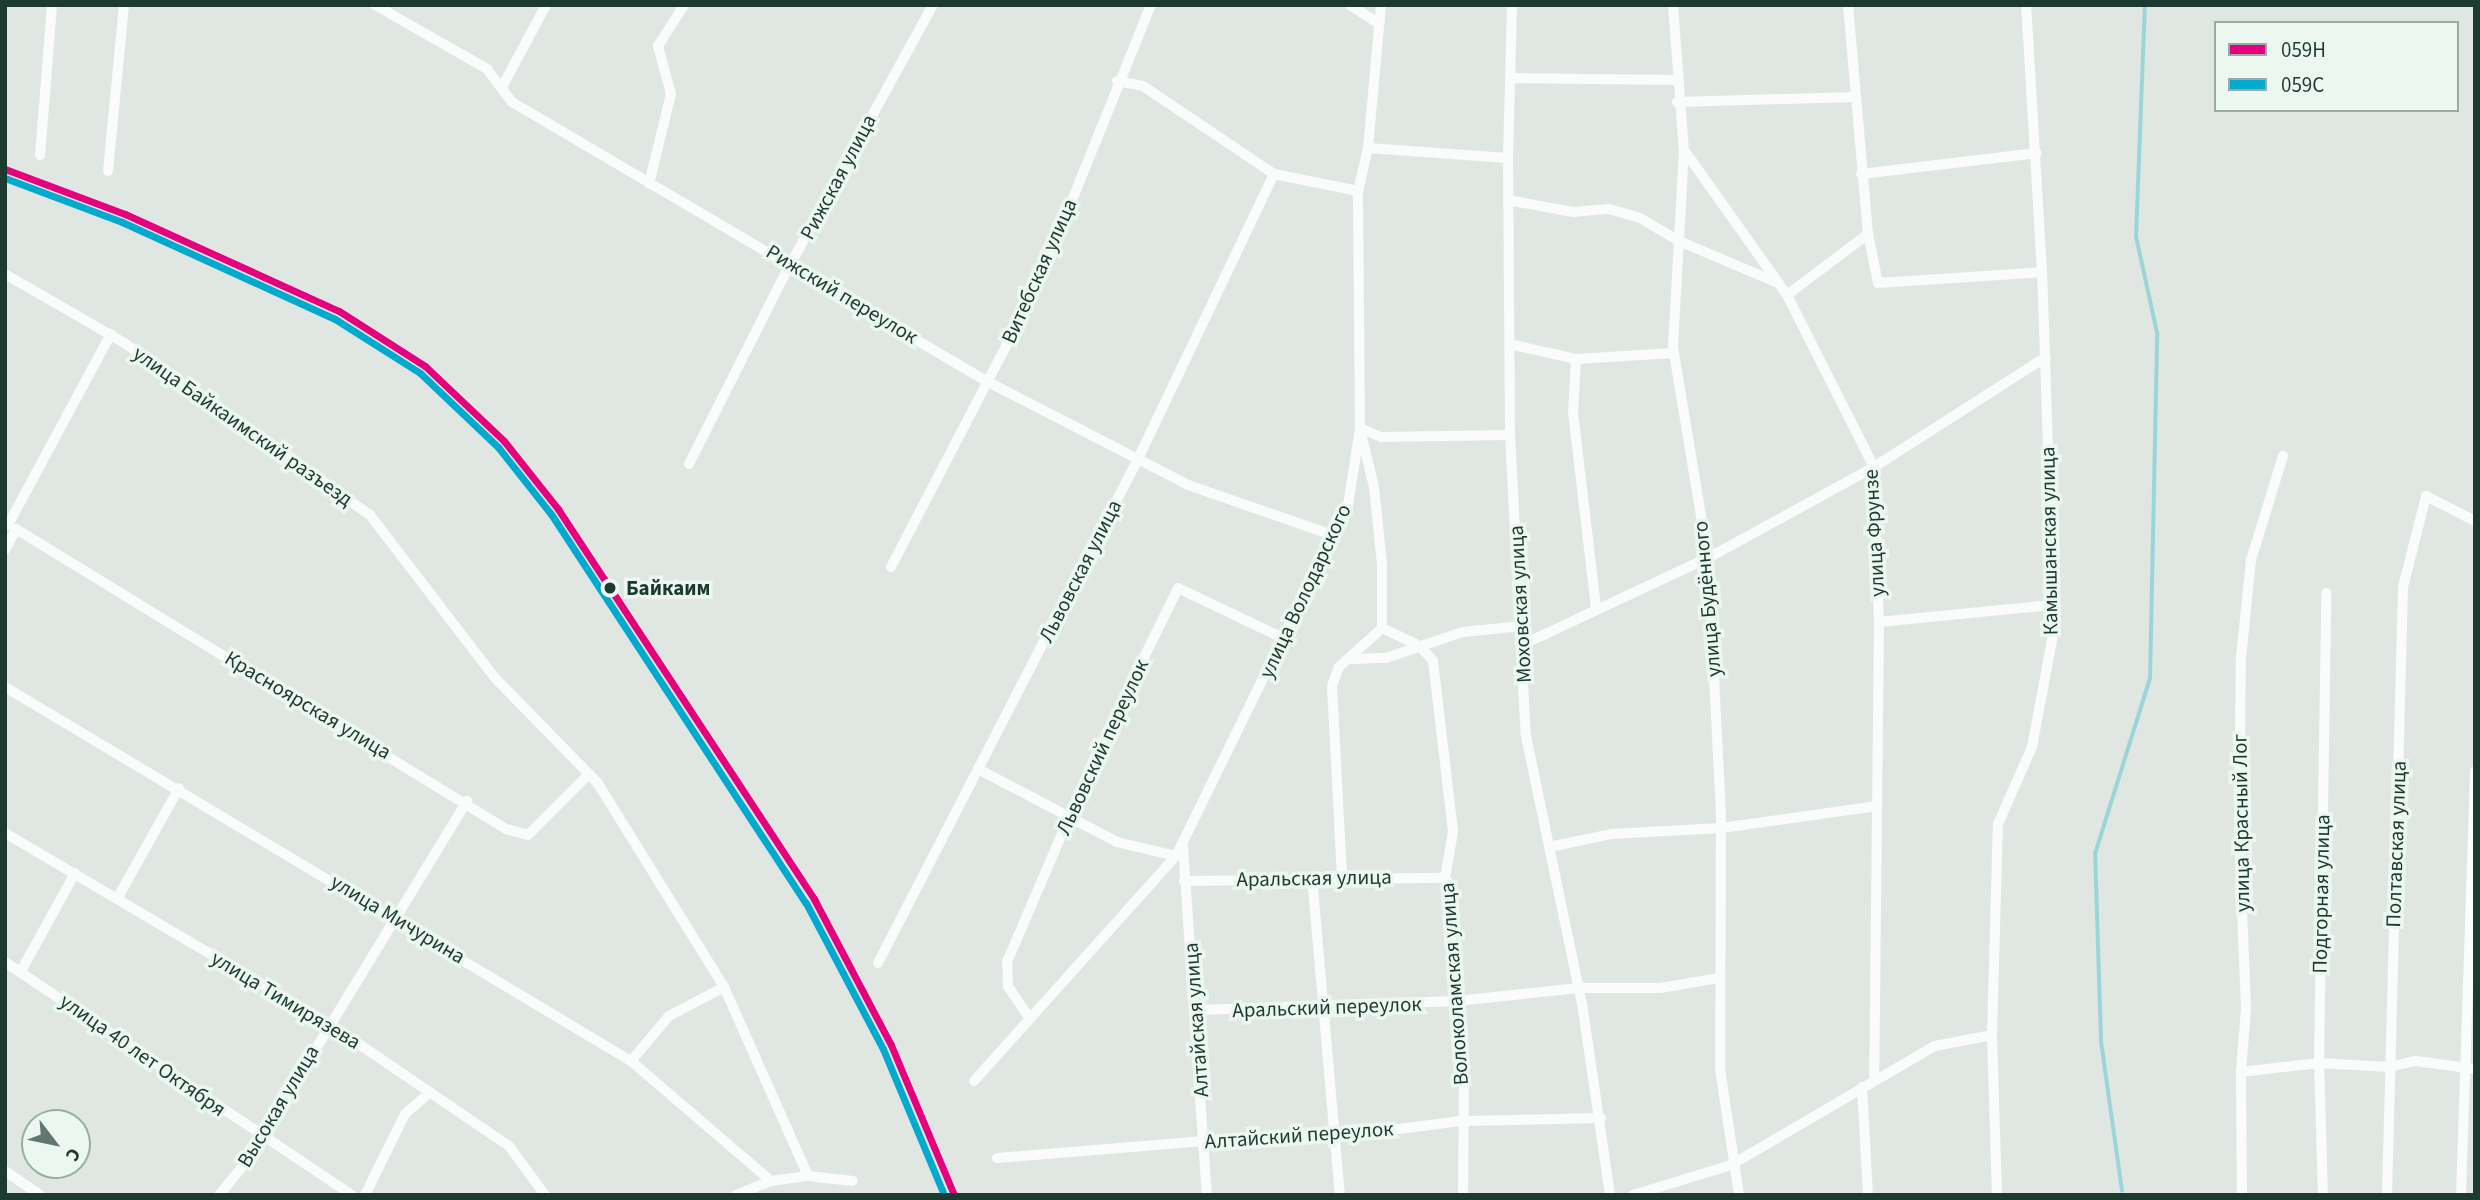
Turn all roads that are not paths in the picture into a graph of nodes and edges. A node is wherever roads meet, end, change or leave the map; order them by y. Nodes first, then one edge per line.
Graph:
1 (52, 5) edge
2 (124, 5) edge
3 (375, 5) edge
4 (684, 5) edge
5 (933, 5) edge
6 (1151, 5) edge
7 (1350, 5) edge
8 (1381, 5) edge
9 (1512, 5) edge
10 (1673, 5) edge
11 (1848, 5) edge
12 (2026, 5) edge
13 (545, 6) edge
14 (1379, 24) junction
15 (1511, 78) junction
16 (1676, 80) junction
17 (1117, 81) junction
18 (502, 87) junction
19 (1855, 97) junction
20 (1677, 102) junction
21 (1367, 148) junction
22 (1684, 150) junction
23 (2036, 153) junction
24 (40, 155) dead end
25 (1508, 158) junction
26 (108, 171) dead end
27 (1274, 174) junction
28 (1861, 174) junction
29 (649, 184) junction
30 (1358, 191) junction
31 (1508, 200) junction
32 (1868, 234) junction
33 (1679, 241) junction
34 (792, 263) junction
35 (2042, 272) junction
36 (5, 274) edge
37 (1778, 283) junction
38 (1787, 295) junction
39 (111, 334) junction
40 (1510, 344) junction
41 (1674, 353) junction
42 (2046, 357) junction
43 (1576, 359) junction
44 (988, 382) junction
45 (1360, 428) junction
46 (1510, 435) junction
47 (2283, 456) dead end
48 (1138, 459) junction
49 (689, 464) dead end
50 (1874, 467) junction
51 (2475, 521) edge
52 (12, 527) junction
53 (1335, 536) junction
54 (5, 550) edge
55 (1708, 558) junction
56 (891, 567) dead end
57 (2326, 593) dead end
58 (2053, 605) junction
59 (1596, 608) junction
60 (1879, 622) junction
61 (1522, 626) junction
62 (1382, 628) junction
63 (1285, 639) junction
64 (1524, 644) junction
65 (1420, 646) junction
66 (1353, 659) junction
67 (5, 687) edge
68 (978, 769) junction
69 (2475, 771) edge
70 (587, 776) junction
71 (179, 788) junction
72 (467, 801) junction
73 (1877, 806) junction
74 (1068, 820) junction
75 (1721, 828) junction
76 (5, 833) edge
77 (1183, 845) junction
78 (1549, 847) junction
79 (1176, 856) junction
80 (75, 873) junction
81 (1312, 877) junction
82 (1342, 877) junction
83 (1445, 878) junction
84 (1184, 881) junction
85 (117, 899) junction
86 (396, 917) junction
87 (5, 962) edge
88 (878, 963) dead end
89 (21, 971) junction
90 (1720, 978) junction
91 (724, 987) junction
92 (1579, 988) junction
93 (1457, 1001) junction
94 (1197, 1010) junction
95 (1321, 1010) junction
96 (1028, 1016) junction
97 (328, 1023) junction
98 (1992, 1035) junction
99 (631, 1061) junction
100 (2319, 1063) junction
101 (2389, 1066) junction
102 (2470, 1068) edge
103 (2241, 1072) junction
104 (1874, 1080) junction
105 (974, 1081) dead end
106 (1862, 1087) junction
107 (430, 1092) junction
108 (1601, 1118) junction
109 (1461, 1121) junction
110 (260, 1135) junction
111 (1336, 1137) junction
112 (1204, 1142) junction
113 (997, 1158) dead end
114 (1731, 1164) junction
115 (5, 1171) edge
116 (808, 1176) junction
117 (771, 1181) junction
118 (853, 1181) dead end
119 (40, 1195) edge
120 (219, 1195) edge
121 (352, 1195) edge
122 (365, 1195) edge
123 (545, 1195) edge
124 (736, 1195) edge
125 (1207, 1195) edge
126 (1340, 1195) edge
127 (1463, 1195) edge
128 (1610, 1195) edge
129 (1633, 1195) edge
130 (1739, 1195) edge
131 (1868, 1195) edge
132 (1997, 1195) edge
133 (2242, 1195) edge
134 (2323, 1195) edge
135 (2387, 1195) edge
136 (2461, 1195) edge

1 - 24 street
2 - 26 street
3 - 18 street, Рижский переулок
4 - 29 street
5 - 34 street, Рижская улица
6 - 17 street, Витебская улица
7 - 14 street
8 - 14 street, улица Володарского
9 - 15 street, Моховская улица
10 - 16 street, улица Будённого
11 - 19 street
12 - 23 street, Камышанская улица
13 - 18 street
14 - 21 street, улица Володарского
15 - 16 street
15 - 25 street, Моховская улица
16 - 20 street, улица Будённого
17 - 27 street
17 - 44 street, Витебская улица
18 - 29 street, Рижский переулок
19 - 20 street
19 - 28 street
20 - 22 street, улица Будённого
21 - 25 street
21 - 30 street, улица Володарского
22 - 33 street, улица Будённого
22 - 37 street, улица Фрунзе
23 - 28 street
23 - 35 street, Камышанская улица
25 - 31 street, Моховская улица
27 - 30 street
27 - 48 street, Львовская улица
28 - 32 street
29 - 34 street, Рижский переулок
30 - 45 street, улица Володарского
31 - 33 street
31 - 40 street, Моховская улица
32 - 35 street
32 - 38 street
33 - 37 street
33 - 41 street, улица Будённого
34 - 44 street, Рижский переулок
34 - 49 street, Рижская улица
35 - 42 street, Камышанская улица
36 - 39 street, улица Байкаимский разъезд
37 - 38 street, улица Фрунзе
38 - 50 street, улица Фрунзе
39 - 52 street
39 - 70 street, улица Байкаимский разъезд
40 - 43 street
40 - 46 street, Моховская улица
41 - 43 street
41 - 55 street, улица Будённого
42 - 50 street
42 - 58 street, Камышанская улица
43 - 59 street
44 - 48 street, Рижский переулок
44 - 56 street, Витебская улица
45 - 46 street
45 - 53 street, улица Володарского
45 - 62 street
46 - 61 street, Моховская улица
47 - 103 street, улица Красный Лог
48 - 53 street, Рижский переулок
48 - 68 street, Львовская улица
50 - 55 street
50 - 60 street, улица Фрунзе
51 - 101 street, Полтавская улица
52 - 54 street
52 - 72 street, Красноярская улица
53 - 63 street, улица Володарского
55 - 59 street
55 - 75 street, улица Будённого
57 - 100 street, Подгорная улица
58 - 60 street
58 - 98 street, Камышанская улица
59 - 64 street
60 - 73 street, улица Фрунзе
61 - 64 street, Моховская улица
61 - 65 street
62 - 65 street
62 - 66 street
63 - 74 street, Львовский переулок
63 - 77 street, улица Володарского
64 - 78 street, Моховская улица
65 - 66 street
65 - 83 street, Волоколамская улица
66 - 82 street
67 - 71 street, улица Мичурина
68 - 74 street
68 - 88 street, Львовская улица
69 - 102 street
70 - 72 street, Красноярская улица
70 - 91 street, улица Байкаимский разъезд
71 - 85 street
71 - 86 street, улица Мичурина
72 - 86 street, Высокая улица
73 - 75 street
73 - 104 street, улица Фрунзе
74 - 79 street
74 - 96 street, Львовский переулок
75 - 78 street
75 - 90 street, улица Будённого
76 - 80 street, улица Тимирязева
77 - 79 street, улица Володарского
77 - 84 street, Алтайская улица
78 - 92 street, Моховская улица
79 - 96 street, улица Володарского
80 - 85 street, улица Тимирязева
80 - 89 street
81 - 82 street, Аральская улица
81 - 84 street, Аральская улица
81 - 95 street
82 - 83 street, Аральская улица
83 - 93 street, Волоколамская улица
84 - 94 street, Алтайская улица
85 - 97 street, улица Тимирязева
86 - 97 street, Высокая улица
86 - 99 street, улица Мичурина
87 - 89 street, улица 40 лет Октября
89 - 110 street, улица 40 лет Октября
90 - 92 street, Аральский переулок
90 - 114 street, улица Будённого
91 - 99 street
91 - 116 street, улица Байкаимский разъезд
92 - 93 street, Аральский переулок
92 - 108 street, Моховская улица
93 - 95 street, Аральский переулок
93 - 109 street, Волоколамская улица
94 - 95 street, Аральский переулок
94 - 112 street, Алтайская улица
95 - 111 street
96 - 105 street, улица Володарского
97 - 107 street, улица Тимирязева
97 - 110 street, Высокая улица
98 - 104 street
98 - 132 street, Камышанская улица
99 - 117 street, улица Мичурина
100 - 101 street
100 - 103 street
100 - 134 street, Подгорная улица
101 - 102 street
101 - 135 street, Полтавская улица
102 - 136 street
103 - 133 street, улица Красный Лог
104 - 106 street
106 - 114 street
106 - 131 street
107 - 122 street
107 - 123 street, улица Тимирязева
108 - 109 street, Алтайский переулок
108 - 128 street, Моховская улица
109 - 111 street, Алтайский переулок
109 - 127 street, Волоколамская улица
110 - 120 street, Высокая улица
110 - 121 street, улица 40 лет Октября
111 - 112 street, Алтайский переулок
111 - 126 street
112 - 113 street, Алтайский переулок
112 - 125 street, Алтайская улица
114 - 129 street
114 - 130 street, улица Будённого
115 - 119 street
116 - 117 street
116 - 118 street
117 - 124 street

